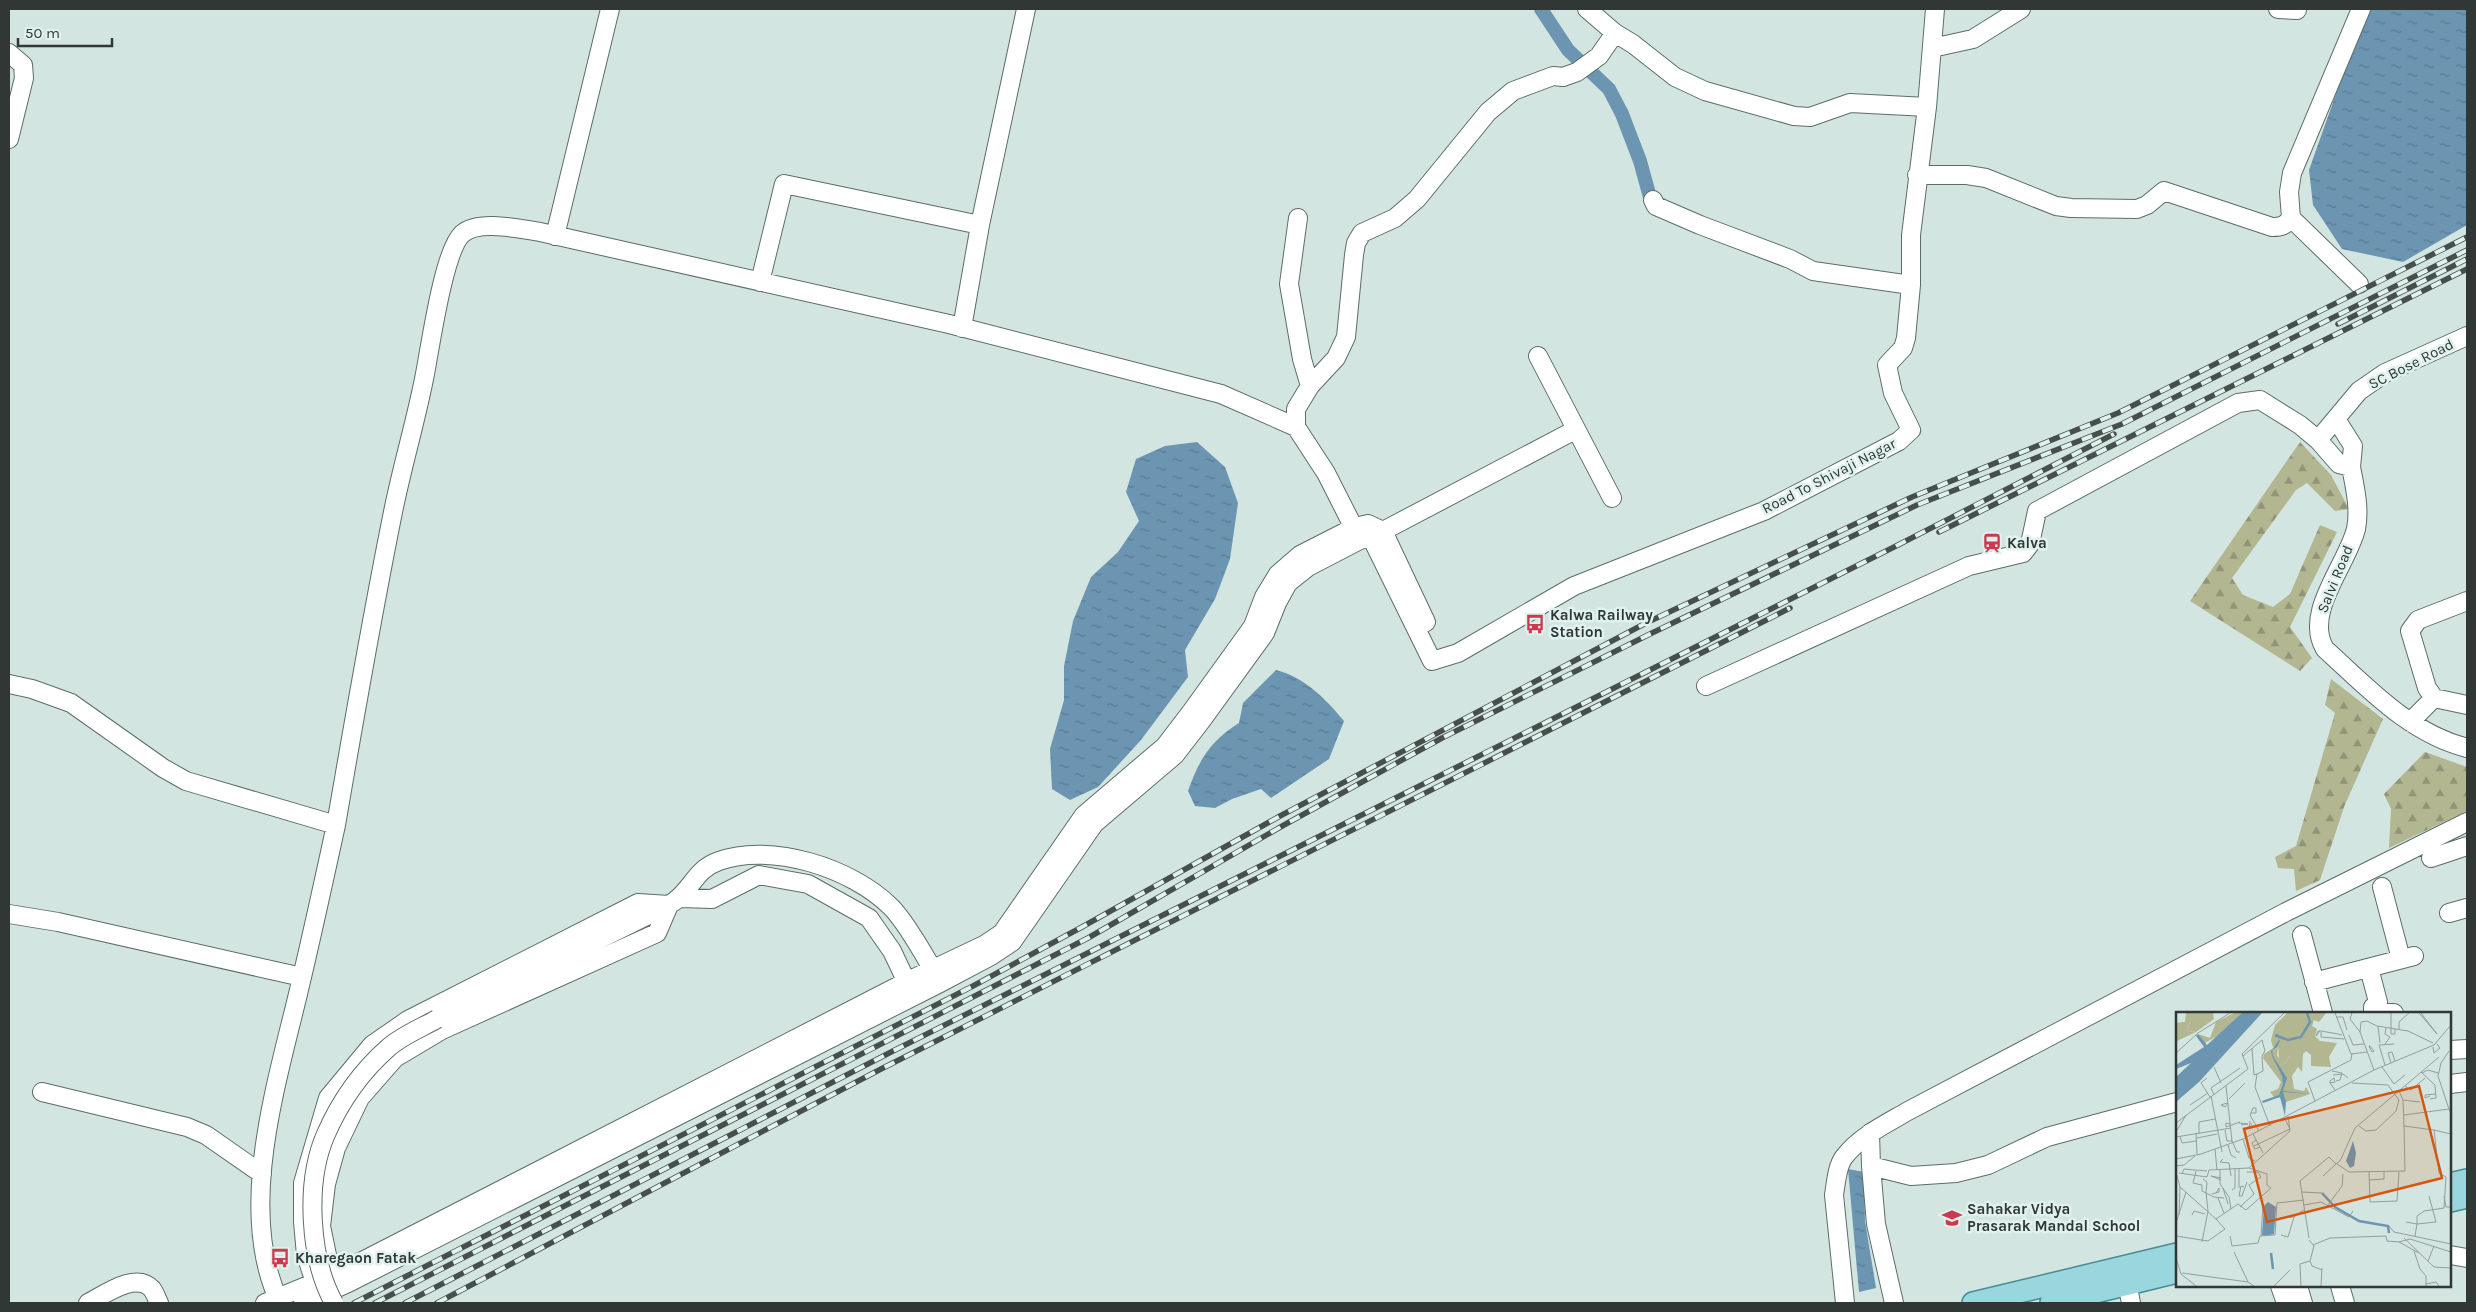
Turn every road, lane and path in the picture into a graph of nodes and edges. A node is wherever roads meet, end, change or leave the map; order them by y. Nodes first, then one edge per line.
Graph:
1 (610, 9) edge
2 (1026, 9) edge
3 (1587, 9) edge
4 (1935, 9) edge
5 (2021, 9) edge
6 (2278, 9) edge
7 (2361, 9) edge
8 (2297, 10) dead end
9 (1615, 33) junction
10 (1932, 48) junction
11 (9, 54) edge
12 (1927, 108) junction
13 (9, 139) edge
14 (1917, 176) junction
15 (1652, 200) dead end
16 (1298, 218) dead end
17 (2291, 218) junction
18 (980, 225) junction
19 (555, 236) junction
20 (760, 282) junction
21 (2359, 284) dead end
22 (1911, 285) junction
23 (962, 328) junction
24 (2467, 336) edge
25 (1538, 356) dead end
26 (1310, 386) junction
27 (2336, 419) junction
28 (1296, 427) junction
29 (1575, 430) junction
30 (2318, 440) junction
31 (2351, 467) junction
32 (1612, 498) dead end
33 (1368, 535) junction
34 (2467, 601) edge
35 (9, 684) edge
36 (1706, 686) dead end
37 (2434, 698) junction
38 (2463, 701) edge
39 (2410, 722) junction
40 (2467, 748) edge
41 (2467, 822) edge
42 (336, 825) junction
43 (2467, 846) edge
44 (2432, 858) dead end
45 (2382, 887) dead end
46 (675, 901) junction
47 (2467, 908) edge
48 (2449, 913) dead end
49 (9, 914) edge
50 (2302, 935) dead end
51 (2369, 968) junction
52 (936, 976) junction
53 (302, 977) junction
54 (2314, 982) junction
55 (910, 989) junction
56 (2323, 1012) edge
57 (2375, 1012) edge
58 (2467, 1049) edge
59 (2451, 1050) edge
60 (2467, 1082) edge
61 (2451, 1084) edge
62 (42, 1092) dead end
63 (2176, 1102) edge
64 (1870, 1133) junction
65 (1871, 1166) junction
66 (262, 1174) junction
67 (2467, 1180) edge
68 (2451, 1184) edge
69 (2467, 1197) edge
70 (2451, 1201) edge
71 (2176, 1255) edge
72 (2451, 1255) edge
73 (2467, 1258) edge
74 (2176, 1272) edge
75 (326, 1282) edge
76 (2128, 1285) edge
77 (2280, 1287) edge
78 (2298, 1287) edge
79 (2340, 1287) edge
80 (274, 1301) edge
81 (88, 1303) edge
82 (159, 1303) edge
83 (304, 1303) edge
84 (1845, 1303) edge
85 (1894, 1303) edge
86 (1973, 1303) edge
87 (2051, 1303) edge
88 (2286, 1303) edge
89 (2303, 1303) edge
90 (2345, 1303) edge

1 - 19 street
2 - 18 street
3 - 9 street
4 - 10 street, Road To Shivaji Nagar
5 - 10 street
6 - 8 street
7 - 17 street
9 - 12 street
9 - 26 street
10 - 12 street, Road To Shivaji Nagar
11 - 13 street
12 - 14 street, Road To Shivaji Nagar
14 - 17 street
14 - 22 street, Road To Shivaji Nagar
15 - 22 street
16 - 26 street
17 - 21 street
18 - 20 street
18 - 23 street
19 - 20 street
19 - 42 street
20 - 23 street
22 - 33 street, Road To Shivaji Nagar
23 - 28 street
24 - 27 street, SC Bose Road
25 - 29 street
26 - 28 street
27 - 30 street, SC Bose Road
27 - 31 street, Salvi Road
28 - 33 street
29 - 32 street
29 - 33 street
30 - 31 street
30 - 36 street
31 - 39 street, Salvi Road
33 - 52 street
34 - 37 street
35 - 42 street
37 - 38 street
37 - 39 street
39 - 40 street, Salvi Road
41 - 64 street
42 - 53 street
43 - 44 street
45 - 51 street
46 - 52 street
46 - 55 street
46 - 75 street
46 - 75 street, bridge
46 - 75 street
47 - 48 street
49 - 53 street
50 - 54 street
51 - 54 street
51 - 57 street
52 - 55 street
53 - 66 street
54 - 56 street
55 - 75 street
58 - 59 street
60 - 61 street
62 - 66 street
63 - 65 street
64 - 65 street
64 - 84 street
65 - 85 street
66 - 80 street
67 - 68 main road
69 - 70 main road
71 - 76 main road
72 - 73 street
74 - 76 main road
75 - 80 street
75 - 83 street
76 - 86 main road
76 - 87 main road
77 - 88 street
78 - 89 street
79 - 90 street
81 - 82 street

